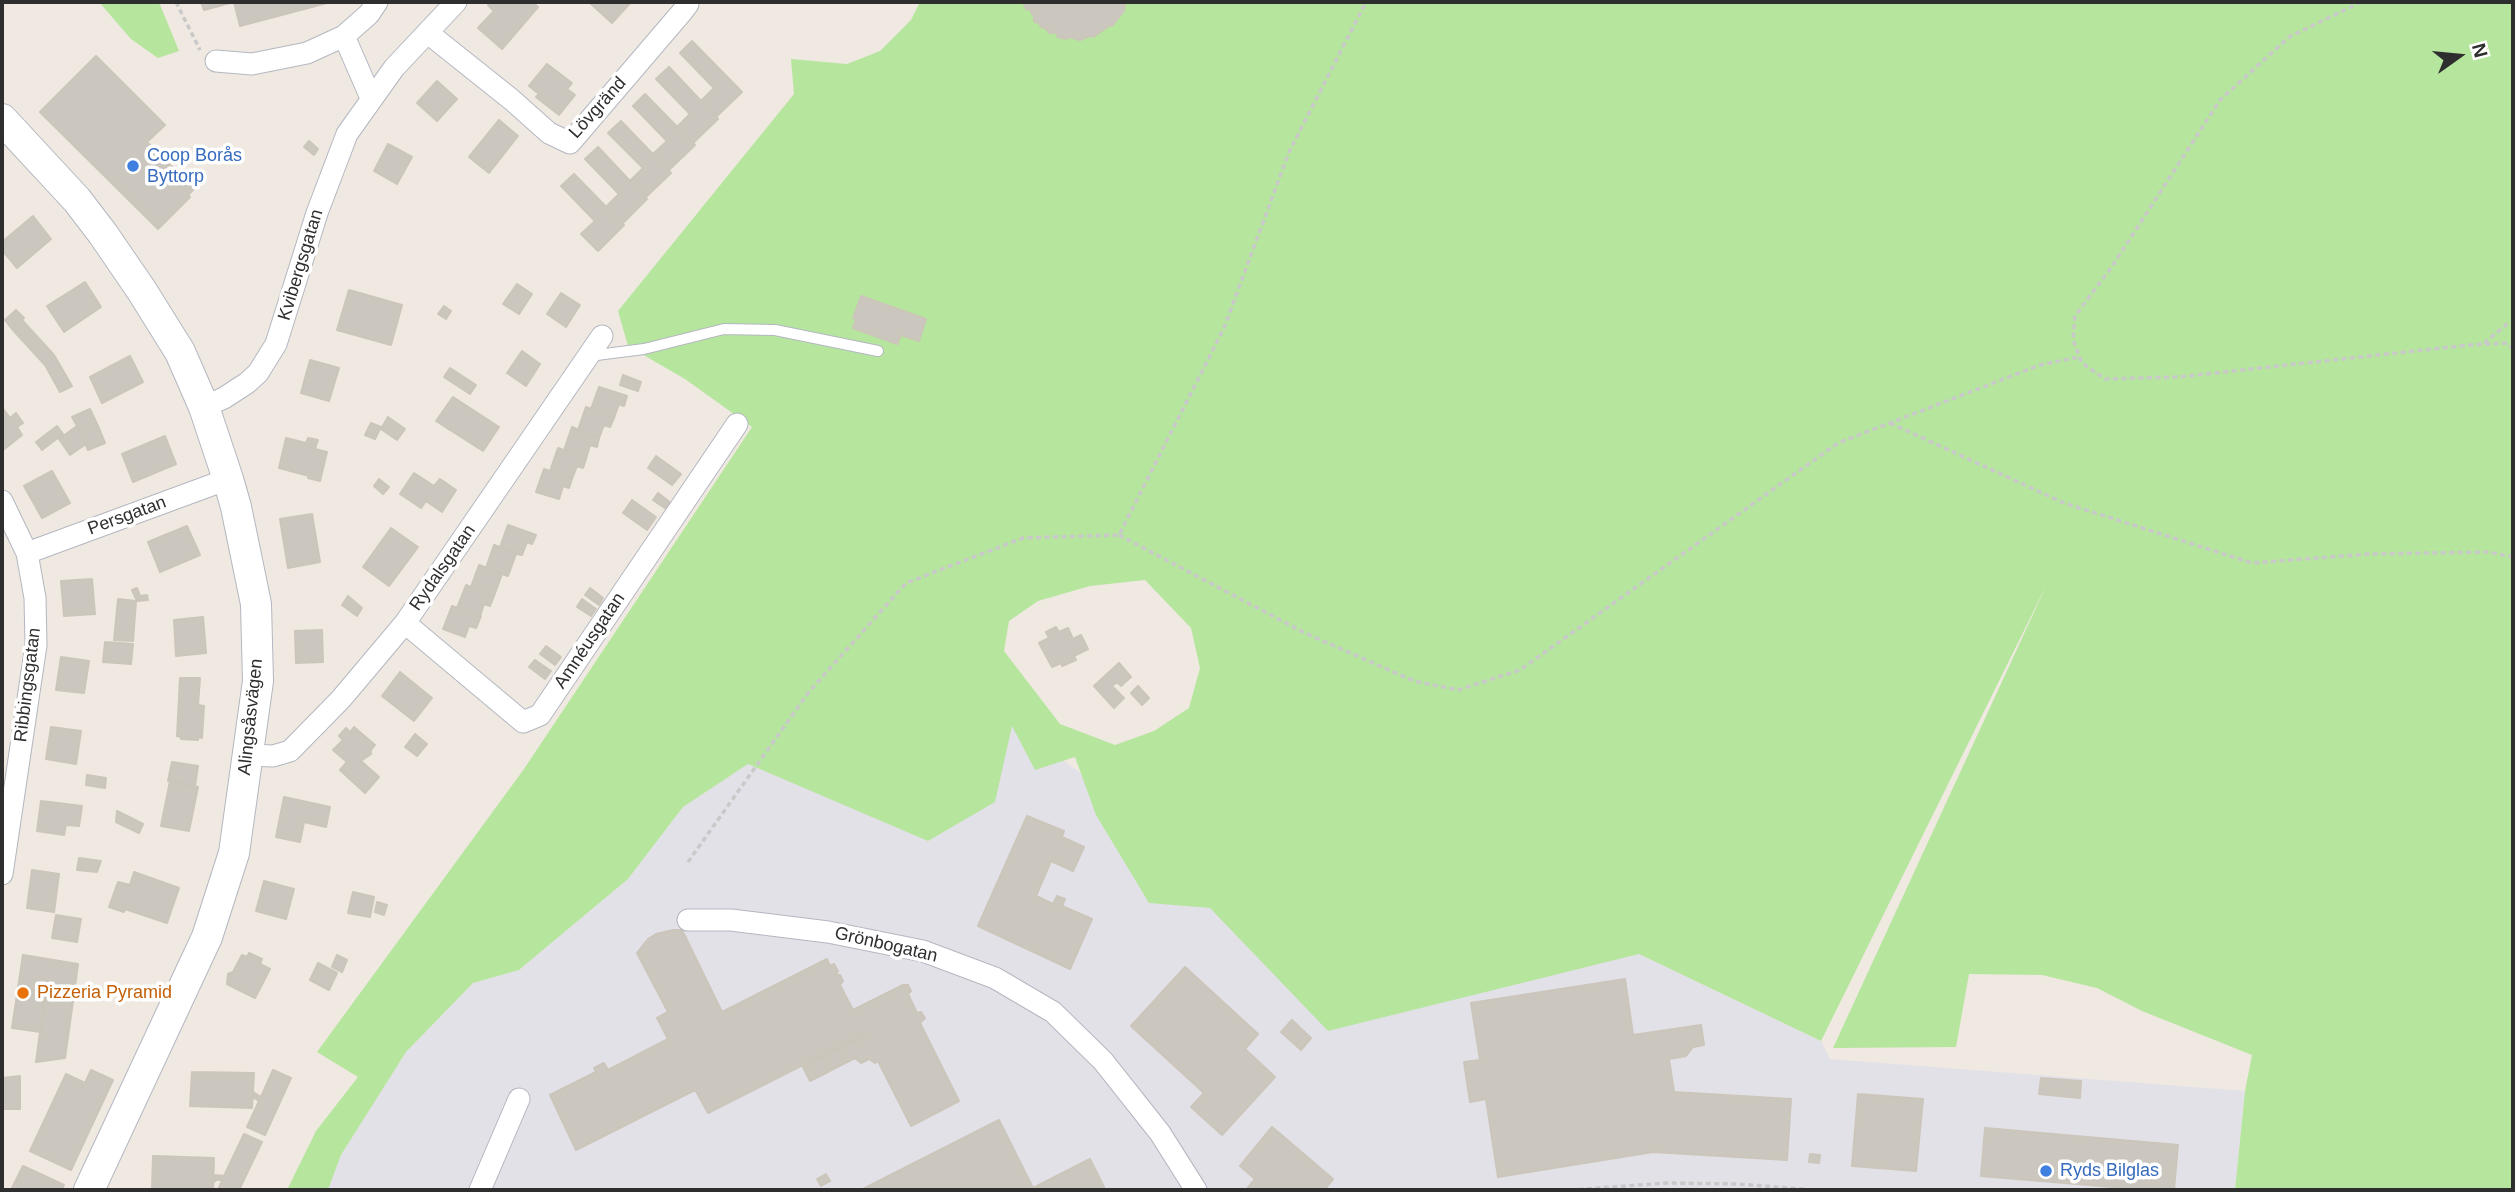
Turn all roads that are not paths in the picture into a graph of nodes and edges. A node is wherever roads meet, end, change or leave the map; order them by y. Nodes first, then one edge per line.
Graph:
1 (377, 2) edge
2 (456, 2) edge
3 (685, 2) edge
4 (428, 33) junction
5 (344, 36) junction
6 (216, 61) road end
7 (371, 98) junction
8 (2, 119) edge
9 (602, 336) dead end
10 (878, 351) dead end
11 (589, 356) junction
12 (204, 407) junction
13 (737, 424) dead end
14 (228, 479) junction
15 (2, 501) edge
16 (27, 553) junction
17 (405, 623) junction
18 (249, 755) junction
19 (2, 874) edge
20 (688, 920) dead end
21 (519, 1099) dead end
22 (89, 1190) edge
23 (480, 1190) edge
24 (1195, 1190) edge

1 - 5 street
2 - 4 street, Kvibergsgatan
3 - 4 street, Lövgränd
4 - 7 street, Kvibergsgatan
5 - 6 street
5 - 7 street
7 - 12 street, Kvibergsgatan
8 - 12 main road, Alingsåsvägen
9 - 11 street, Rydalsgatan
10 - 11 lane
11 - 17 street, Rydalsgatan
12 - 14 main road, Alingsåsvägen
13 - 17 street, Amnéusgatan
14 - 16 street, Persgatan
14 - 18 main road, Alingsåsvägen
15 - 16 street, Ribbingsgatan
16 - 19 street, Ribbingsgatan
17 - 18 street, Rydalsgatan
18 - 22 main road, Alingsåsvägen
20 - 24 street, Grönbogatan
21 - 23 street

